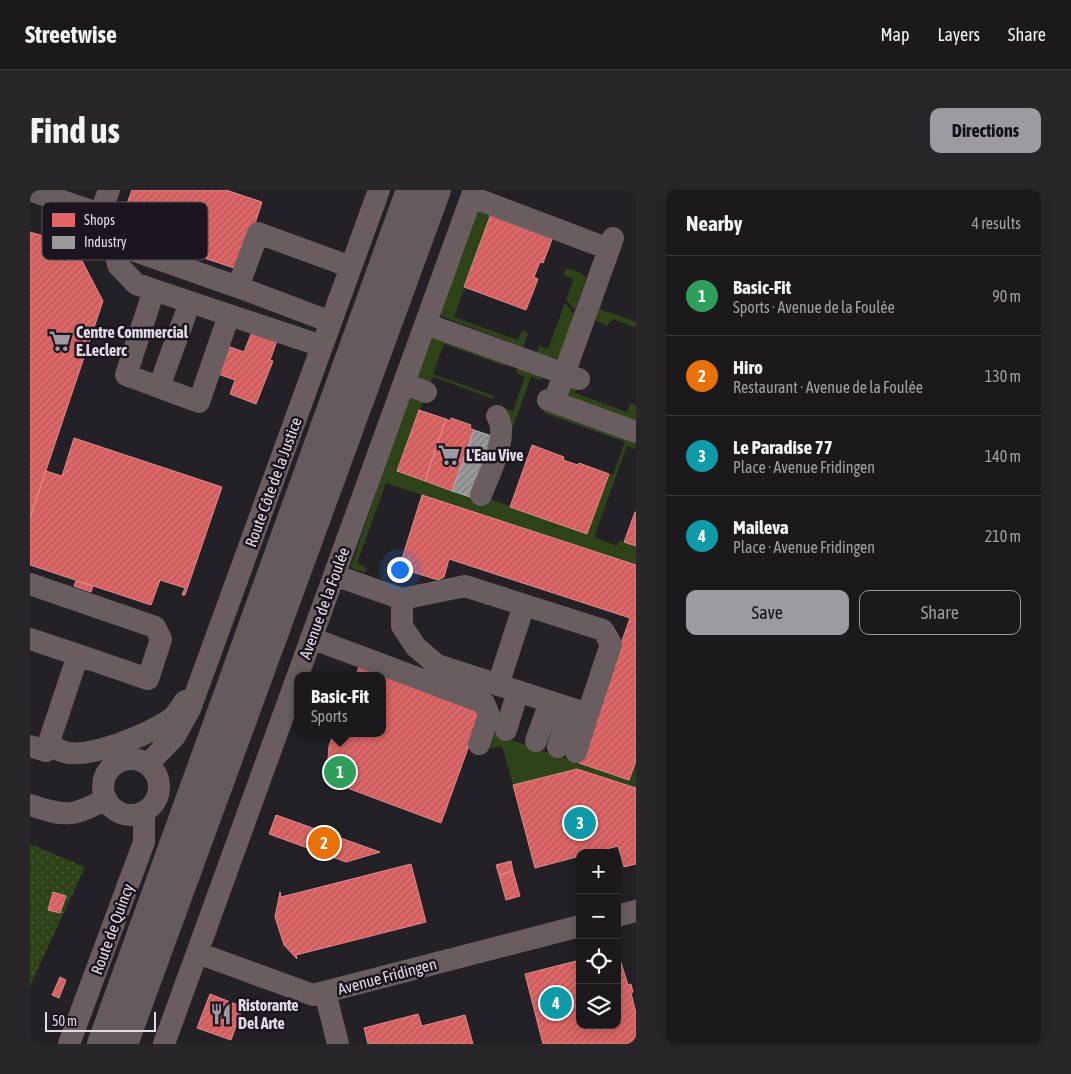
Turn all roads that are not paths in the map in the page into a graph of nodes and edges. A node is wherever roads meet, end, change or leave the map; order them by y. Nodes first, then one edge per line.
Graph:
1 (30, 190) edge
2 (109, 190) edge
3 (379, 190) edge
4 (410, 190) edge
5 (436, 190) edge
6 (473, 194) edge
7 (71, 197) edge
8 (104, 202) edge
9 (117, 260) edge
10 (159, 260) edge
11 (351, 267) junction
12 (238, 287) junction
13 (154, 290) junction
14 (190, 302) junction
15 (229, 315) junction
16 (331, 322) junction
17 (426, 324) junction
18 (322, 346) junction
19 (571, 377) junction
20 (405, 384) junction
21 (159, 388) junction
22 (426, 392) dead end
23 (497, 416) dead end
24 (636, 432) edge
25 (481, 494) dead end
26 (334, 575) junction
27 (30, 584) edge
28 (402, 598) junction
29 (524, 605) junction
30 (311, 638) junction
31 (30, 639) edge
32 (78, 655) junction
33 (300, 672) edge
34 (202, 678) junction
35 (294, 692) edge
36 (543, 700) junction
37 (539, 741) junction
38 (39, 744) edge
39 (479, 744) dead end
40 (148, 764) junction
41 (106, 799) junction
42 (30, 805) edge
43 (144, 812) junction
44 (576, 927) edge
45 (198, 953) junction
46 (325, 992) junction
47 (69, 1044) edge
48 (101, 1044) edge
49 (124, 1044) edge
50 (164, 1044) edge
51 (338, 1044) edge

1 - 7 street
2 - 8 street
3 - 11 street, Route Côte de la Justice
4 - 48 highway
5 - 49 highway
6 - 17 street, Avenue de la Foulée
6 - 19 street
9 - 13 street
10 - 12 street
11 - 12 street
11 - 16 street, Route Côte de la Justice
12 - 16 street
13 - 14 street
13 - 21 street
14 - 15 street
14 - 21 street
15 - 18 street
15 - 21 street
16 - 18 street, Route Côte de la Justice
17 - 19 street
17 - 20 street, Avenue de la Foulée
18 - 34 street, Route Côte de la Justice
19 - 24 street
20 - 22 street
20 - 26 street, Avenue de la Foulée
23 - 25 street
26 - 28 street
26 - 30 street, Avenue de la Foulée
27 - 32 street
28 - 29 street
28 - 36 street
29 - 36 street
29 - 36 street
30 - 33 street, Avenue de la Foulée
30 - 39 street
31 - 32 street
32 - 38 street
34 - 38 street
34 - 40 street, Route Côte de la Justice
35 - 45 street, Avenue de la Foulée
36 - 37 street
36 - 37 street
36 - 37 street
40 - 41 street
40 - 43 street
41 - 42 street
41 - 43 street
43 - 47 street, Route de Quincy
44 - 46 street, Avenue Fridingen
45 - 46 street, Avenue Fridingen
45 - 50 street, Avenue de la Foulée
46 - 51 street

